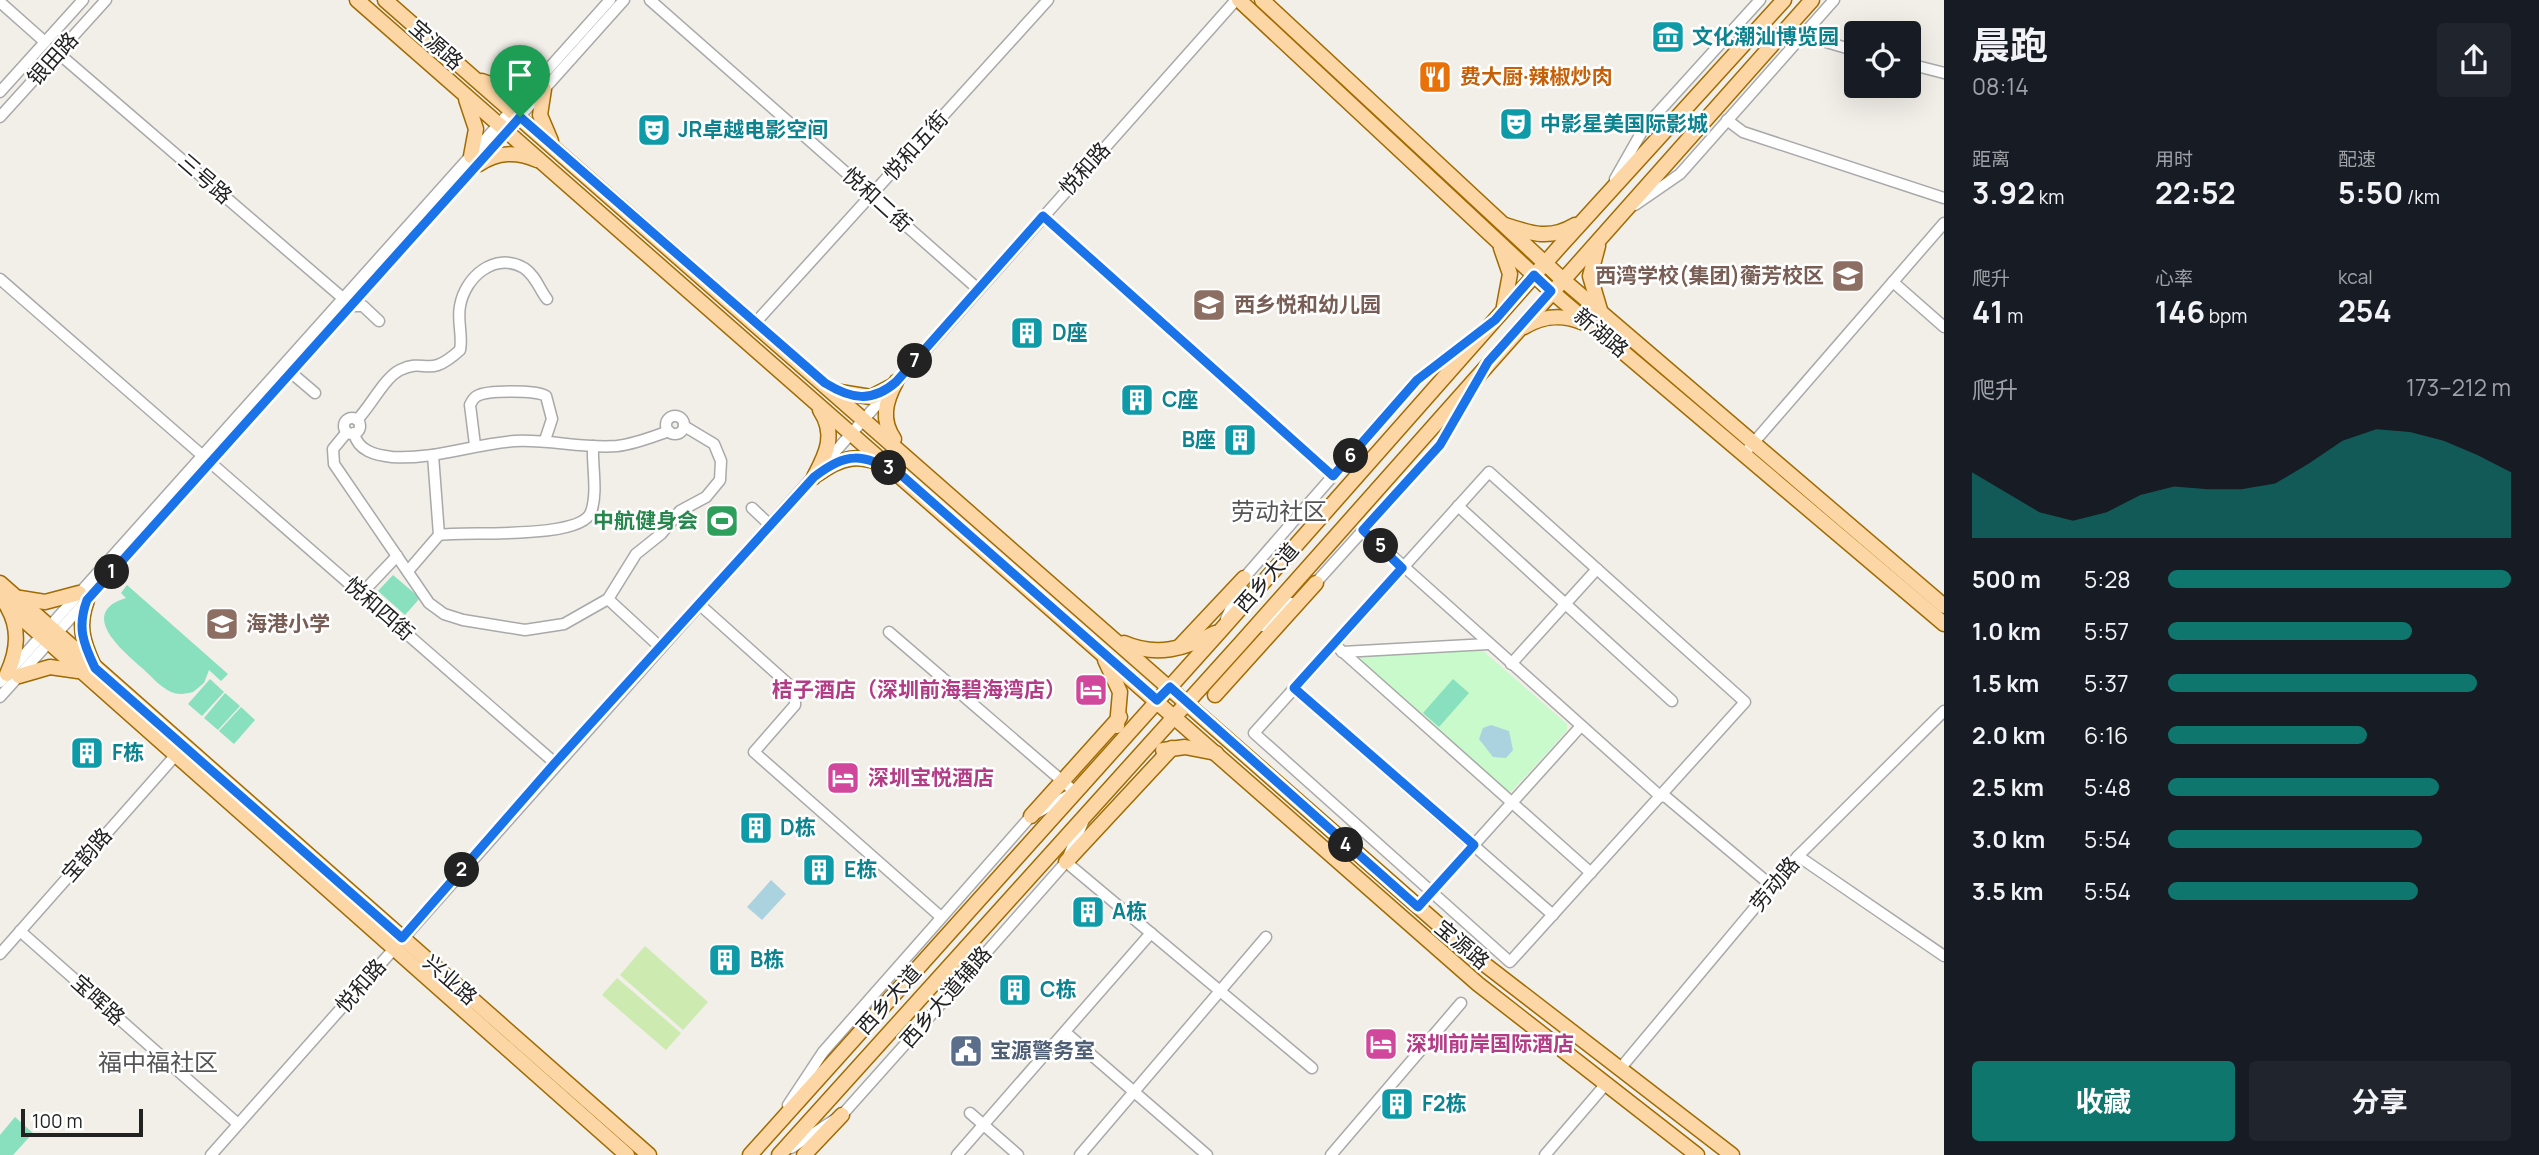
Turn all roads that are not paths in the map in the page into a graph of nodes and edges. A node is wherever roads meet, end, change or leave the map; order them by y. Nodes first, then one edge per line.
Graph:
1 (83, 0) edge
2 (106, 0) edge
3 (357, 0) edge
4 (385, 0) edge
5 (610, 0) edge
6 (624, 0) edge
7 (650, 0) edge
8 (1048, 0) edge
9 (1237, 0) edge
10 (1263, 0) edge
11 (1784, 0) edge
12 (1812, 0) edge
13 (1834, 0) edge
14 (1755, 1) edge
15 (0, 2) edge
16 (1802, 35) junction
17 (45, 41) junction
18 (1844, 47) edge
19 (58, 53) junction
20 (1921, 67) edge
21 (1944, 73) edge
22 (475, 78) junction
23 (543, 82) junction
24 (459, 89) junction
25 (0, 92) edge
26 (516, 114) junction
27 (0, 117) edge
28 (1727, 120) junction
29 (503, 128) junction
30 (557, 151) junction
31 (475, 160) junction
32 (551, 170) junction
33 (871, 195) junction
34 (1605, 197) junction
35 (1944, 198) edge
36 (1043, 216) junction
37 (1586, 219) junction
38 (1616, 219) junction
39 (1501, 223) junction
40 (1944, 223) edge
41 (1605, 231) junction
42 (1492, 236) junction
43 (1545, 264) junction
44 (1534, 275) junction
45 (0, 279) edge
46 (1562, 279) junction
47 (1893, 282) junction
48 (978, 289) junction
49 (1551, 291) junction
50 (547, 299) dead end
51 (348, 302) junction
52 (1603, 314) junction
53 (1499, 315) junction
54 (379, 321) dead end
55 (756, 322) junction
56 (1944, 327) edge
57 (1595, 328) junction
58 (1514, 334) junction
59 (1488, 362) junction
60 (288, 370) junction
61 (896, 382) junction
62 (825, 383) junction
63 (314, 393) dead end
64 (805, 393) junction
65 (866, 419) junction
66 (350, 433) junction
67 (852, 433) junction
68 (545, 440) junction
69 (475, 445) junction
70 (593, 446) junction
71 (1749, 448) junction
72 (433, 455) junction
73 (207, 460) junction
74 (916, 464) junction
75 (899, 473) junction
76 (1333, 476) junction
77 (814, 477) junction
78 (1458, 506) junction
79 (752, 508) dead end
80 (771, 525) junction
81 (1363, 530) junction
82 (439, 534) junction
83 (397, 556) junction
84 (1402, 568) junction
85 (1597, 569) junction
86 (408, 571) junction
87 (1244, 578) junction
88 (0, 583) edge
89 (1316, 583) junction
90 (361, 594) junction
91 (83, 596) junction
92 (608, 599) junction
93 (7, 600) edge
94 (699, 604) junction
95 (1566, 604) junction
96 (1944, 606) edge
97 (1944, 624) edge
98 (1222, 629) junction
99 (1104, 630) junction
100 (889, 632) dead end
101 (49, 635) junction
102 (1241, 643) junction
103 (1094, 644) junction
104 (1488, 644) junction
105 (660, 647) junction
106 (1178, 648) junction
107 (1338, 648) junction
108 (1511, 664) junction
109 (91, 673) junction
110 (8, 677) edge
111 (1170, 687) junction
112 (1294, 688) junction
113 (1215, 695) junction
114 (0, 697) edge
115 (1157, 700) junction
116 (1672, 701) dead end
117 (1187, 702) junction
118 (1944, 711) edge
119 (1175, 716) junction
120 (1120, 717) junction
121 (1581, 726) junction
122 (1220, 732) junction
123 (1172, 748) junction
124 (1218, 754) junction
125 (1247, 756) junction
126 (174, 757) junction
127 (1102, 761) junction
128 (555, 763) junction
129 (1235, 769) junction
130 (1123, 773) junction
131 (1063, 781) junction
132 (1075, 792) junction
133 (1660, 796) junction
134 (1512, 803) junction
135 (1086, 815) junction
136 (1031, 817) junction
137 (1474, 845) junction
138 (1798, 856) junction
139 (1066, 862) junction
140 (1591, 873) junction
141 (1773, 887) junction
142 (1432, 892) junction
143 (1418, 907) junction
144 (1553, 915) junction
145 (941, 916) junction
146 (20, 931) junction
147 (1151, 933) junction
148 (1266, 937) dead end
149 (398, 943) junction
150 (0, 954) edge
151 (1944, 956) edge
152 (1220, 991) junction
153 (1461, 1003) dead end
154 (1065, 1032) junction
155 (1311, 1068) dead end
156 (1619, 1070) junction
157 (1605, 1085) junction
158 (1134, 1092) junction
159 (970, 1113) dead end
160 (842, 1115) junction
161 (238, 1124) junction
162 (775, 1125) junction
163 (984, 1125) junction
164 (211, 1155) edge
165 (627, 1155) edge
166 (649, 1155) edge
167 (750, 1155) edge
168 (779, 1155) edge
169 (804, 1155) edge
170 (957, 1155) edge
171 (1018, 1155) edge
172 (1080, 1155) edge
173 (1207, 1155) edge
174 (1331, 1155) edge
175 (1545, 1155) edge
176 (1697, 1155) edge
177 (1732, 1155) edge

1 - 17 street, 银田路
2 - 19 street, 银田路
3 - 24 main road, 宝源路
4 - 22 main road, 宝源路
5 - 23 street
6 - 23 street
7 - 33 street, 悦和二街
8 - 33 street, 悦和五街
9 - 36 street, 悦和路
9 - 42 main road, 新湖路
10 - 39 main road, 新湖路
11 - 34 main road, 西乡大道
12 - 38 main road, 西乡大道
13 - 16 street
14 - 34 street
15 - 17 street
16 - 18 street
16 - 28 street
17 - 25 street, 银田路
19 - 27 street, 银田路
19 - 51 street, 三号路
20 - 21 street
22 - 23 main road
22 - 26 main road, 宝源路
23 - 26 street
23 - 30 main road
24 - 29 main road, 宝源路
24 - 31 main road
26 - 29 street
26 - 30 main road, 宝源路
28 - 35 street
28 - 38 street
29 - 31 street
29 - 32 main road, 宝源路
30 - 55 main road, 宝源路
31 - 32 main road
31 - 51 street
32 - 64 main road, 宝源路
33 - 48 street, 悦和二街
33 - 55 street, 悦和五街
34 - 37 main road, 西乡大道
36 - 48 street, 悦和路
36 - 76 street
37 - 39 main road
37 - 43 main road, 西乡大道
38 - 41 main road, 西乡大道
39 - 43 main road, 新湖路
40 - 47 street
41 - 46 main road, 西乡大道
41 - 52 main road
42 - 44 main road, 新湖路
42 - 53 main road
43 - 44 main road, 西乡大道
43 - 46 main road, 新湖路
44 - 49 main road, 新湖路
44 - 53 main road, 西乡大道
45 - 73 street, 悦和四街
46 - 49 main road, 西乡大道
46 - 52 main road, 新湖路
47 - 56 street
47 - 71 street
48 - 61 street, 悦和路
49 - 57 main road, 新湖路
49 - 58 main road, 西乡大道
50 - 66 street
51 - 54 street, 三号路
51 - 60 street
52 - 71 main road, 新湖路
53 - 76 street
53 - 98 main road, 西乡大道
55 - 62 main road, 宝源路
57 - 58 main road
57 - 71 main road, 新湖路
58 - 59 main road, 西乡大道
59 - 81 street
59 - 102 main road, 西乡大道
60 - 63 street
60 - 73 street
61 - 62 main road
61 - 65 street, 悦和路
61 - 74 main road
62 - 65 main road, 宝源路
64 - 67 main road, 宝源路
64 - 77 main road
65 - 67 street, 悦和路
65 - 74 main road, 宝源路
66 - 72 street
66 - 83 street
67 - 75 main road, 宝源路
67 - 77 street, 悦和路
68 - 69 street
68 - 69 street
68 - 70 street
69 - 72 street
70 - 82 street
70 - 92 street
71 - 96 main road, 新湖路
71 - 97 main road, 新湖路
72 - 82 street
73 - 90 street, 悦和四街
73 - 91 street
74 - 99 main road, 宝源路
75 - 77 main road
75 - 103 main road, 宝源路
76 - 87 street
77 - 80 street, 悦和路
78 - 84 street
78 - 85 street
78 - 95 street
79 - 80 street
80 - 94 street, 悦和路
81 - 84 street
81 - 89 street
82 - 86 street
83 - 86 street
83 - 90 street
84 - 104 street
84 - 107 street
85 - 95 street
85 - 133 street
86 - 92 street
87 - 98 street
87 - 106 main road
88 - 93 main road, 兴业路
89 - 102 street
89 - 113 main road
90 - 128 street, 悦和四街
91 - 93 main road
91 - 101 street
91 - 109 main road
92 - 105 street
93 - 101 main road, 兴业路
93 - 110 main road
94 - 105 street, 悦和路
94 - 145 street
95 - 108 street
95 - 116 street
98 - 106 main road
98 - 111 main road, 西乡大道
99 - 106 main road
99 - 111 main road, 宝源路
100 - 131 street
101 - 109 main road, 兴业路
101 - 110 street
102 - 113 main road
102 - 117 main road, 西乡大道
103 - 115 main road, 宝源路
103 - 120 main road
104 - 107 street
104 - 108 street
105 - 128 street, 悦和路
107 - 112 street
107 - 134 street
108 - 121 street
109 - 110 main road
109 - 126 main road, 兴业路
109 - 149 main road, 兴业路
110 - 114 street
111 - 115 main road, 西乡大道
111 - 117 main road, 宝源路
112 - 137 street
112 - 142 street
113 - 122 main road
115 - 119 main road, 宝源路
115 - 127 main road, 西乡大道
117 - 119 main road, 西乡大道
117 - 122 main road, 宝源路
118 - 138 street, 劳动路
119 - 124 main road, 宝源路
119 - 130 main road, 西乡大道
120 - 127 main road
120 - 131 main road
121 - 133 street
121 - 134 street
122 - 125 main road, 宝源路
123 - 124 main road
123 - 130 main road
123 - 139 main road
124 - 129 main road, 宝源路
125 - 129 main road
125 - 143 main road, 宝源路
126 - 146 street, 宝韵路
126 - 149 main road, 兴业路
127 - 132 main road, 西乡大道
128 - 149 street, 悦和路
129 - 157 main road, 宝源路
130 - 135 main road, 西乡大道
131 - 132 street
131 - 136 main road
132 - 136 street
132 - 162 main road, 西乡大道
133 - 140 street
133 - 141 street
134 - 137 street
134 - 140 street
135 - 139 street, 西乡大道辅路
135 - 168 main road, 西乡大道
136 - 145 street
137 - 142 street
137 - 144 street
138 - 141 street, 劳动路
138 - 151 street
139 - 147 street
139 - 160 street, 西乡大道辅路
140 - 144 street
141 - 156 street, 劳动路
142 - 143 street
142 - 144 street
143 - 156 main road, 宝源路
145 - 162 street
146 - 150 street, 宝韵路
146 - 161 street, 宝晖路
147 - 152 street
147 - 154 street
148 - 152 street
149 - 161 street, 悦和路
149 - 165 main road, 兴业路
149 - 166 main road, 兴业路
152 - 155 street
152 - 158 street
153 - 174 street
154 - 158 street
154 - 163 street
156 - 177 main road, 宝源路
157 - 175 street
157 - 176 main road, 宝源路
158 - 172 street
158 - 173 street
159 - 163 street
160 - 168 street, 西乡大道辅路
160 - 169 main road
161 - 164 street, 悦和路
162 - 167 main road, 西乡大道
163 - 170 street
163 - 171 street

